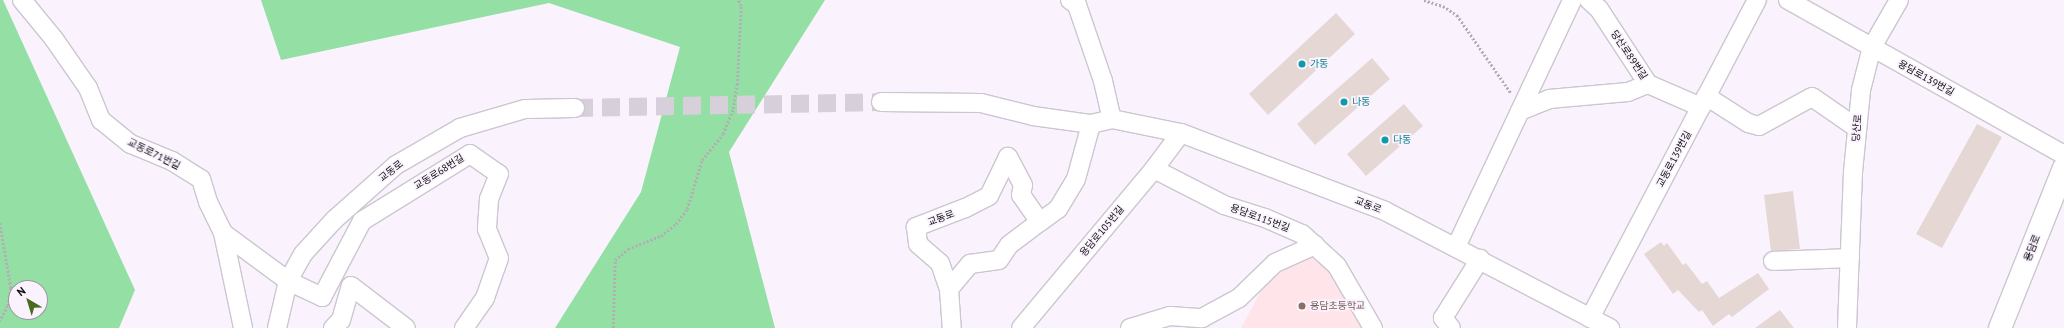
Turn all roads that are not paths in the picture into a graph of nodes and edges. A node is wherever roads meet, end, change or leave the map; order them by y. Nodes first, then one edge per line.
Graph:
1 (22, 0) edge
2 (1070, 0) edge
3 (1572, 0) edge
4 (1589, 0) edge
5 (1757, 0) edge
6 (1788, 0) edge
7 (1895, 2) edge
8 (1872, 47) junction
9 (1648, 84) junction
10 (881, 102) tunnel mouth
11 (1703, 102) junction
12 (1517, 105) junction
13 (575, 108) tunnel mouth
14 (1112, 119) junction
15 (1090, 124) junction
16 (1857, 128) junction
17 (1181, 133) junction
18 (2064, 155) edge
19 (2064, 168) edge
20 (1154, 169) junction
21 (1040, 222) junction
22 (223, 233) junction
23 (1315, 246) junction
24 (1456, 247) junction
25 (1850, 258) junction
26 (1480, 259) junction
27 (1773, 261) dead end
28 (334, 274) junction
29 (288, 281) junction
30 (351, 286) junction
31 (949, 289) junction
32 (1590, 318) junction
33 (243, 328) edge
34 (277, 328) edge
35 (333, 328) edge
36 (406, 328) edge
37 (464, 328) edge
38 (952, 328) edge
39 (1021, 328) edge
40 (1130, 328) edge
41 (1373, 328) edge
42 (1452, 328) edge
43 (1610, 328) edge
44 (1847, 328) edge
45 (2000, 328) edge

1 - 22 street, 교동로71번길
2 - 14 street
3 - 12 street
4 - 9 street, 당산로89번길
5 - 11 street, 교동로139번길
6 - 8 street, 용담로139번길
7 - 8 street, 당산로
8 - 16 street, 당산로
8 - 18 street, 용담로139번길
9 - 11 street, 당산로89번길
9 - 12 street
10 - 15 street, 교동로
11 - 16 street, 당산로89번길
11 - 32 street, 교동로139번길
12 - 24 street
13 - 29 street, 교동로
14 - 15 street, 교동로
14 - 17 street, 교동로
15 - 21 street
16 - 25 street, 당산로
17 - 20 street, 용담로105번길
17 - 24 street, 교동로
19 - 45 main road, 용담로
20 - 23 street, 용담로115번길
20 - 39 street, 용담로105번길
21 - 31 street
21 - 31 street, 교동로
22 - 29 street
22 - 33 street, 교동로71번길
23 - 40 street
23 - 41 street, 용담로115번길
24 - 26 street, 교동로
25 - 27 street
25 - 44 street, 당산로
26 - 32 street, 교동로
26 - 42 street
28 - 29 street, 교동로68번길
28 - 30 street
28 - 37 street, 교동로68번길
29 - 34 street, 교동로
30 - 35 street
30 - 36 street
31 - 38 street
32 - 43 street, 교동로

